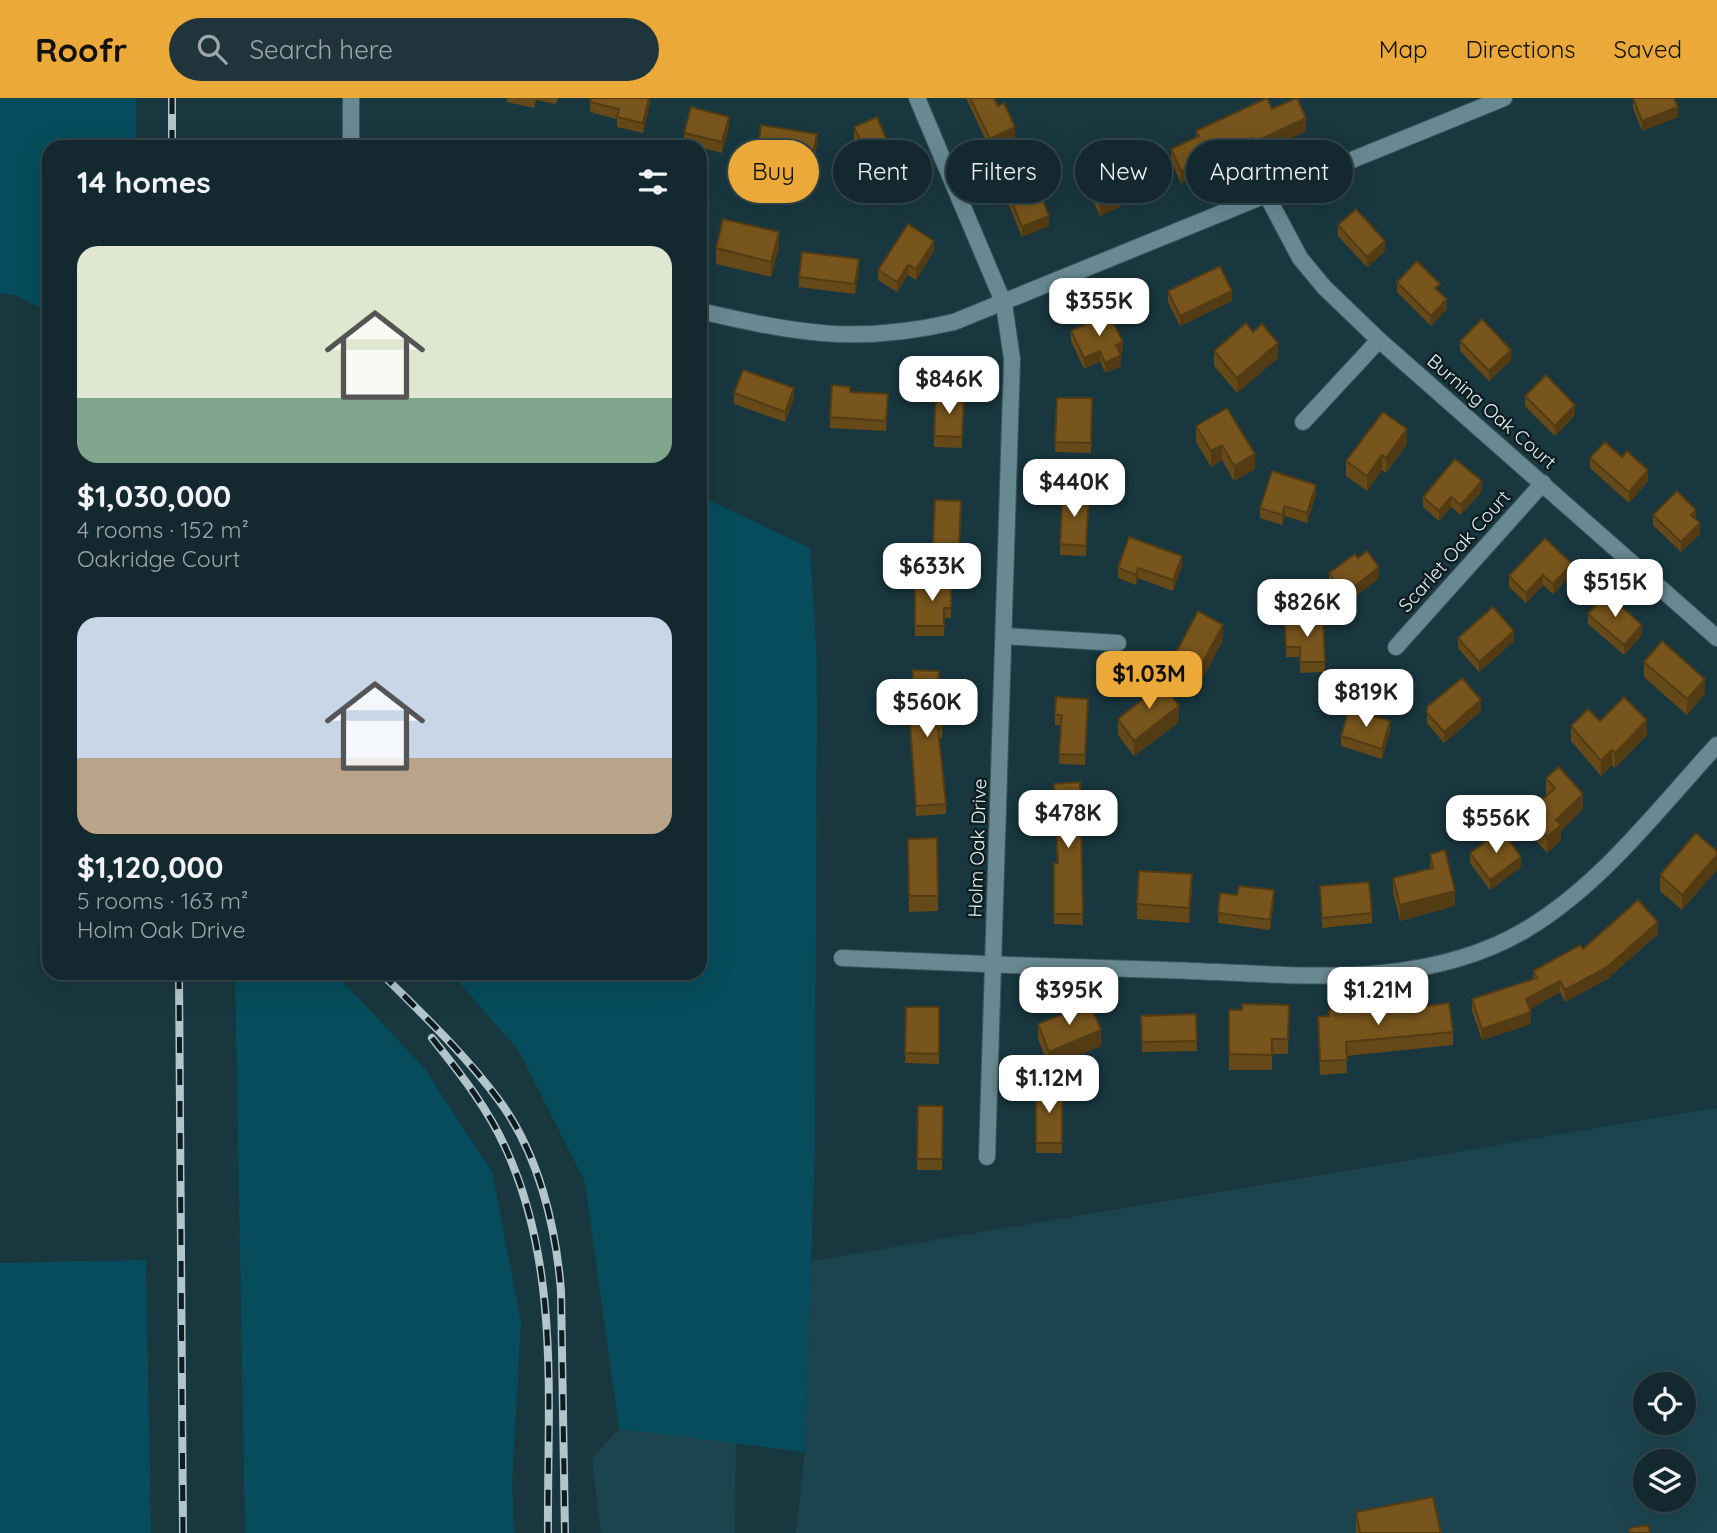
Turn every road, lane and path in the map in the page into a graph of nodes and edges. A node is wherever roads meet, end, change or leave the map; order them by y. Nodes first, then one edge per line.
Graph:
1 (351, 98) edge
2 (917, 98) edge
3 (1504, 98) edge
4 (351, 140) edge
5 (1353, 159) edge
6 (1245, 203) edge
7 (1271, 203) edge
8 (1004, 304) junction
9 (707, 313) edge
10 (1379, 340) junction
11 (1303, 422) dead end
12 (1543, 483) junction
13 (1004, 636) junction
14 (1717, 638) edge
15 (1118, 643) dead end
16 (1396, 647) dead end
17 (1717, 745) edge
18 (842, 958) dead end
19 (994, 966) junction
20 (987, 1157) dead end

1 - 4 street
2 - 8 street, Holm Oak Drive
3 - 5 street
6 - 8 street
7 - 10 street, Burning Oak Court
8 - 9 street
8 - 13 street, Holm Oak Drive
10 - 11 street
10 - 12 street, Burning Oak Court
12 - 14 street, Burning Oak Court
12 - 16 street, Scarlet Oak Court
13 - 15 street
13 - 19 street, Holm Oak Drive
17 - 19 street
18 - 19 street
19 - 20 street, Holm Oak Drive

